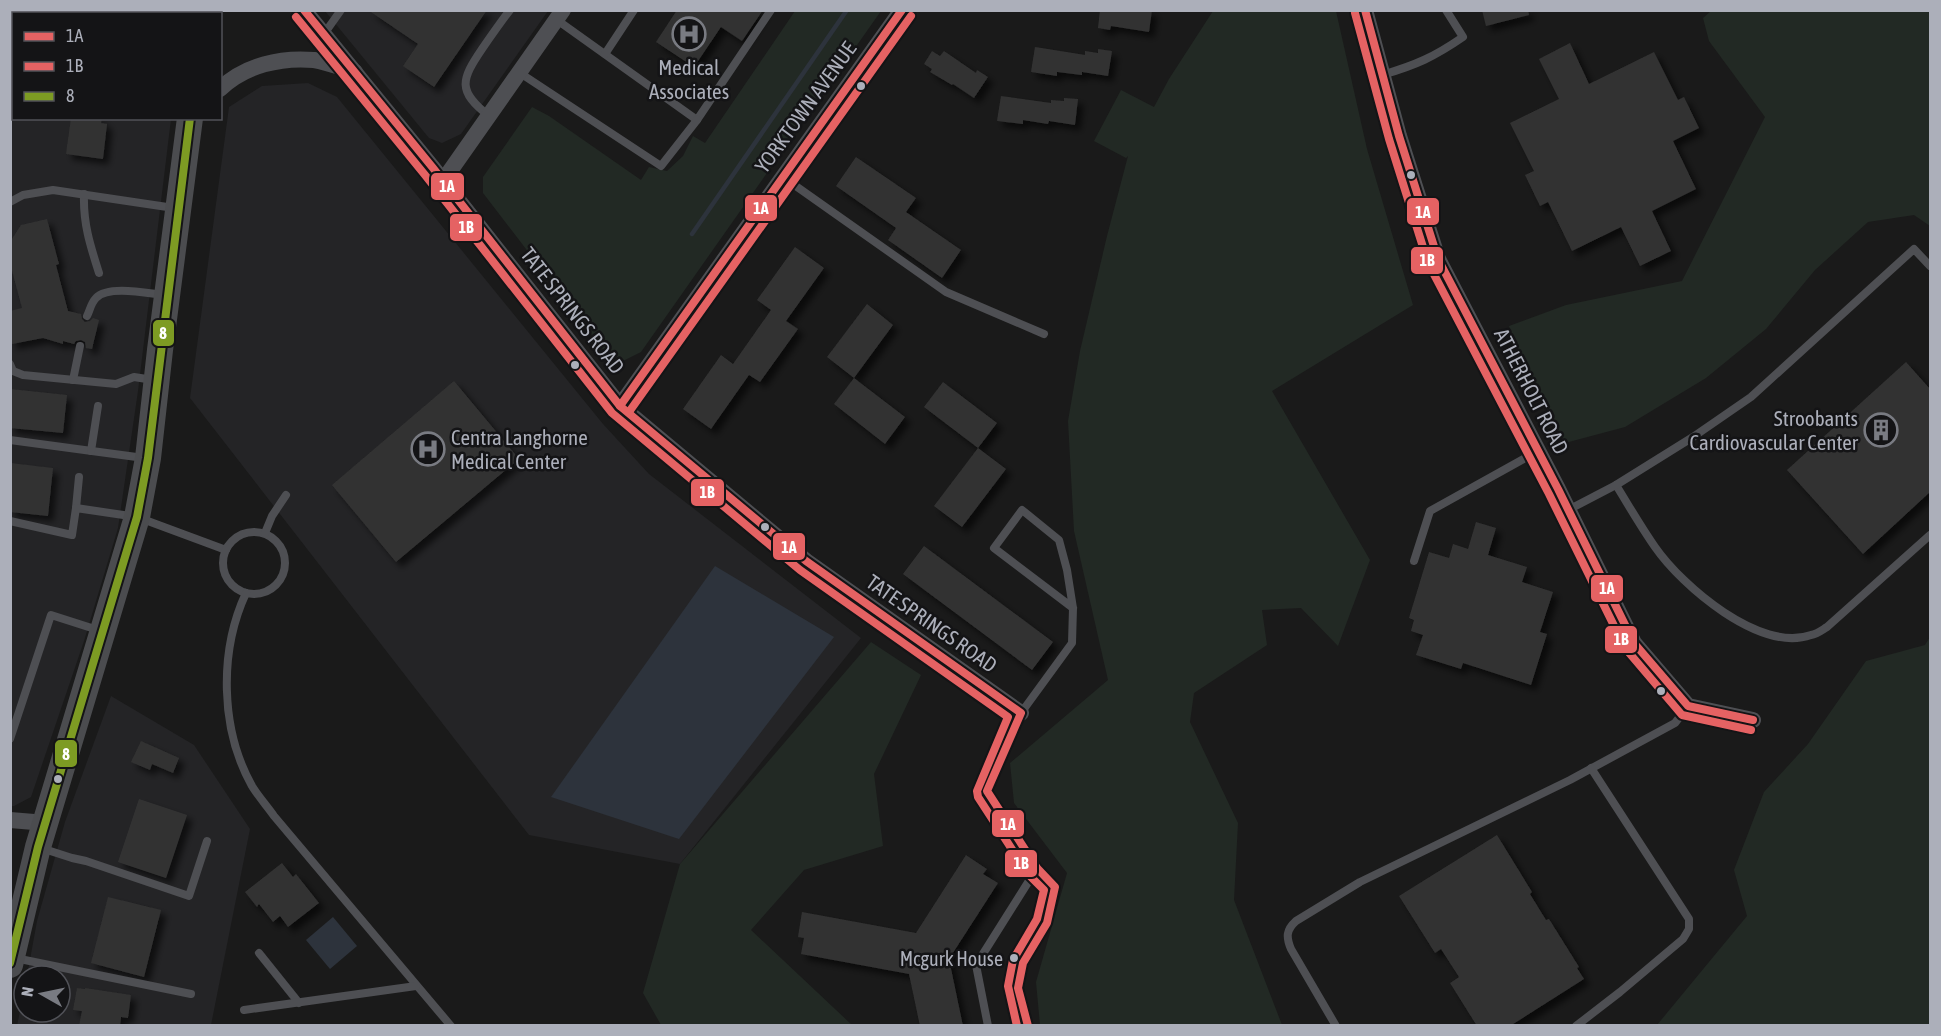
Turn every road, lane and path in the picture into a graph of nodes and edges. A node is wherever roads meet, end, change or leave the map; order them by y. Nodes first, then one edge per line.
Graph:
1 (304, 10) edge
2 (341, 10) edge
3 (510, 10) edge
4 (634, 10) edge
5 (771, 10) edge
6 (902, 10) edge
7 (1365, 10) edge
8 (1446, 10) edge
9 (560, 15) edge
10 (324, 34) junction
11 (605, 54) junction
12 (355, 72) junction
13 (520, 73) junction
14 (1382, 75) junction
15 (222, 86) edge
16 (489, 116) junction
17 (697, 120) junction
18 (192, 121) edge
19 (783, 177) junction
20 (443, 181) junction
21 (84, 194) junction
22 (10, 202) edge
23 (179, 208) junction
24 (1930, 266) edge
25 (99, 273) dead end
26 (167, 296) junction
27 (87, 316) dead end
28 (1044, 334) dead end
29 (80, 346) dead end
30 (10, 364) edge
31 (73, 380) junction
32 (156, 381) junction
33 (98, 406) dead end
34 (620, 406) junction
35 (10, 440) edge
36 (91, 451) junction
37 (1538, 452) junction
38 (148, 458) junction
39 (79, 477) dead end
40 (1616, 485) junction
41 (286, 495) dead end
42 (76, 508) junction
43 (1568, 510) junction
44 (137, 517) junction
45 (10, 521) edge
46 (265, 533) junction
47 (1930, 535) edge
48 (226, 550) junction
49 (1414, 561) dead end
50 (246, 593) junction
51 (1073, 608) junction
52 (103, 632) junction
53 (1688, 706) junction
54 (1020, 713) junction
55 (1753, 720) dead end
56 (10, 739) edge
57 (1592, 768) junction
58 (10, 820) edge
59 (42, 835) junction
60 (207, 841) dead end
61 (1037, 868) junction
62 (259, 953) dead end
63 (11, 961) edge
64 (416, 986) junction
65 (191, 994) dead end
66 (299, 1003) junction
67 (244, 1010) dead end
68 (451, 1026) edge
69 (988, 1026) edge
70 (1028, 1026) edge
71 (1336, 1026) edge
72 (1576, 1026) edge

1 - 10 street, TATE SPRINGS ROAD
2 - 10 lane
3 - 16 lane
4 - 11 lane
5 - 17 lane
6 - 19 street, YORKTOWN AVENUE
7 - 14 street, ATHERHOLT ROAD
8 - 14 lane
9 - 11 lane
9 - 13 street
10 - 12 street, TATE SPRINGS ROAD
11 - 17 lane
12 - 15 street
12 - 20 street, TATE SPRINGS ROAD
13 - 16 street
13 - 17 lane
14 - 37 street, ATHERHOLT ROAD
16 - 20 street
18 - 23 main road
19 - 28 lane
19 - 34 street, YORKTOWN AVENUE
20 - 34 street, TATE SPRINGS ROAD
21 - 22 lane
21 - 23 lane
21 - 25 lane
23 - 26 main road
24 - 40 lane
26 - 27 lane
26 - 32 main road
29 - 31 lane
30 - 31 lane
31 - 32 lane
32 - 38 main road
33 - 36 lane
34 - 54 street, TATE SPRINGS ROAD
35 - 36 lane
36 - 38 lane
37 - 43 street, ATHERHOLT ROAD
37 - 49 lane
38 - 44 main road
39 - 42 lane
40 - 43 lane
40 - 47 lane
41 - 46 lane
42 - 44 lane
42 - 45 lane
43 - 53 street, ATHERHOLT ROAD
44 - 48 lane
44 - 52 main road
46 - 48 lane
46 - 50 lane
48 - 50 lane
50 - 64 lane
51 - 51 lane
51 - 54 lane
52 - 56 lane
52 - 59 main road
53 - 55 street
53 - 57 lane
54 - 61 lane
57 - 71 lane
57 - 72 lane
58 - 59 street
59 - 60 lane
59 - 63 main road
61 - 69 lane
61 - 70 lane
62 - 66 lane
63 - 65 lane
64 - 66 lane
64 - 68 lane
66 - 67 lane

